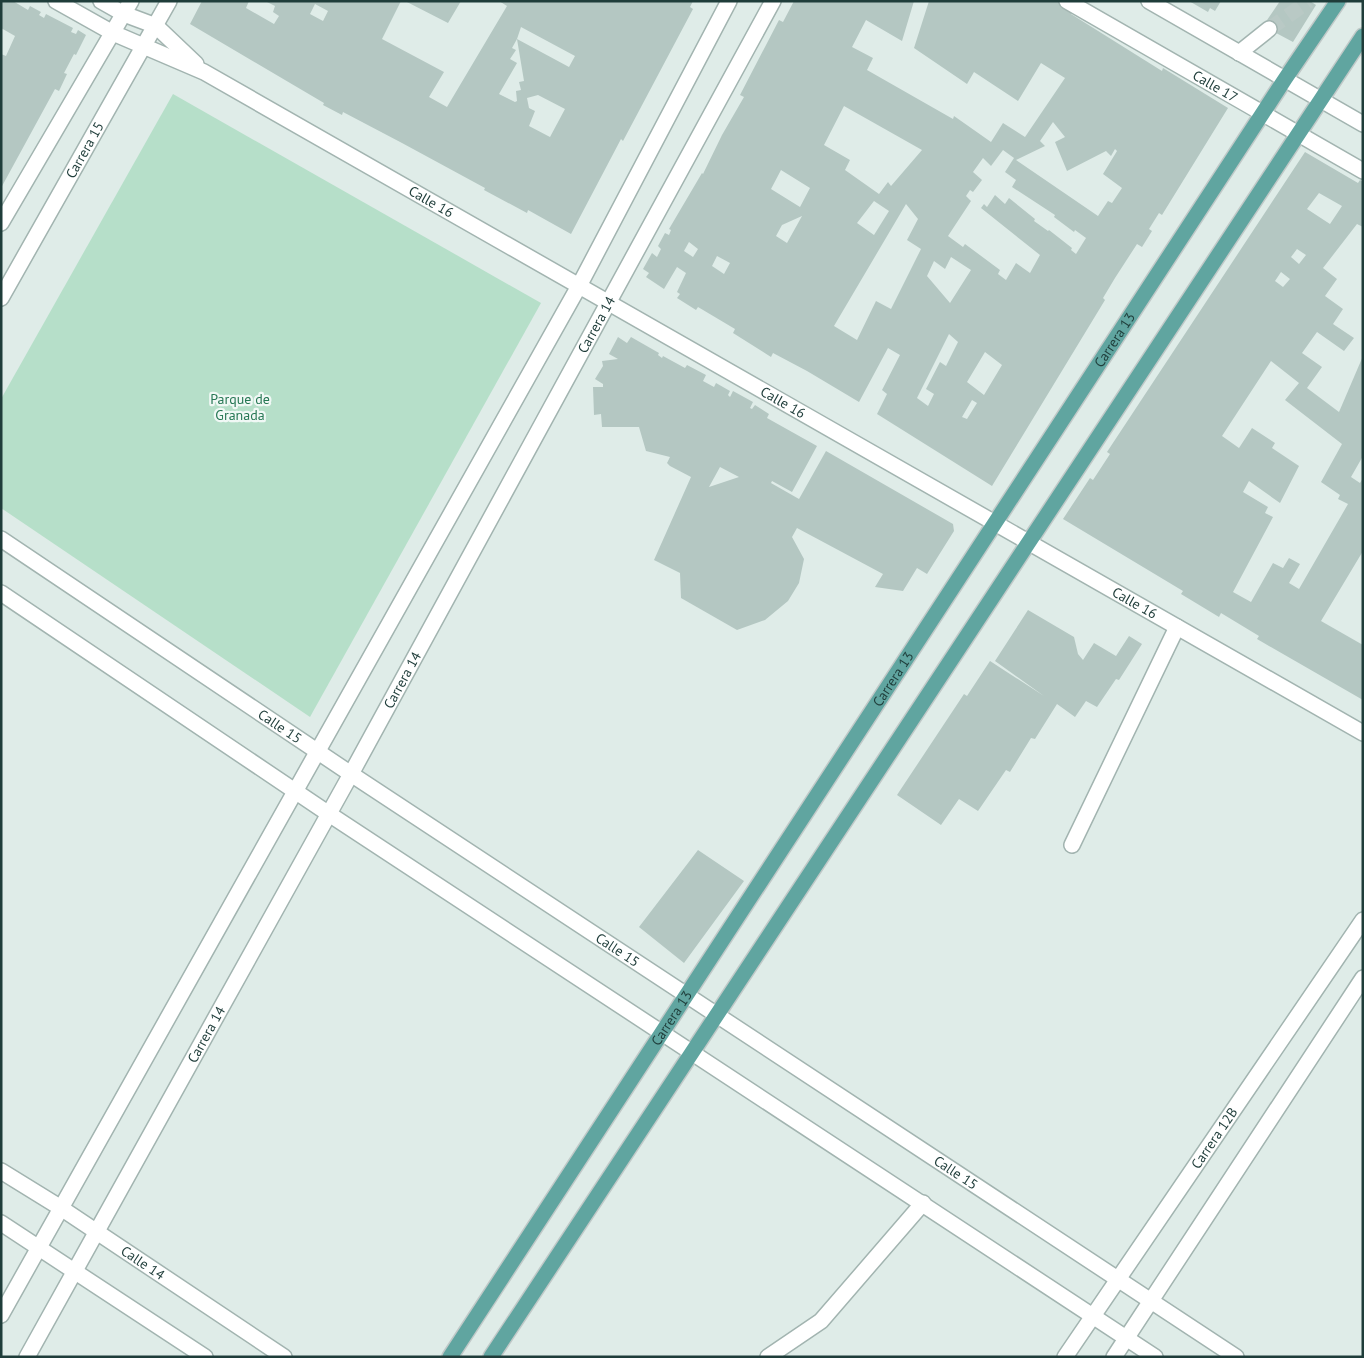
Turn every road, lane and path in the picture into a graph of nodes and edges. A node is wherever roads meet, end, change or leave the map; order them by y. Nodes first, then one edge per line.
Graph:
1 (56, 1) edge
2 (101, 1) edge
3 (169, 1) edge
4 (729, 1) edge
5 (773, 1) edge
6 (1067, 1) edge
7 (1149, 1) edge
8 (1338, 1) edge
9 (127, 8) edge
10 (156, 26) junction
11 (1270, 29) tunnel mouth
12 (113, 33) junction
13 (1363, 36) edge
14 (145, 46) junction
15 (1239, 53) junction
16 (204, 72) junction
17 (1286, 79) junction
18 (1321, 100) junction
19 (1263, 114) junction
20 (1363, 124) edge
21 (1298, 134) junction
22 (1363, 171) edge
23 (1, 224) edge
24 (579, 286) junction
25 (1, 298) edge
26 (608, 303) junction
27 (995, 523) junction
28 (1, 540) edge
29 (1028, 542) junction
30 (1, 593) edge
31 (1178, 627) junction
32 (1363, 732) edge
33 (317, 752) junction
34 (351, 774) junction
35 (295, 791) junction
36 (329, 814) junction
37 (1072, 845) dead end
38 (1363, 920) edge
39 (1363, 978) edge
40 (687, 995) junction
41 (717, 1015) junction
42 (662, 1032) junction
43 (693, 1052) junction
44 (1, 1171) edge
45 (922, 1203) junction
46 (61, 1208) junction
47 (1, 1224) edge
48 (96, 1232) junction
49 (39, 1247) junction
50 (75, 1270) junction
51 (1117, 1278) junction
52 (1152, 1302) junction
53 (1, 1315) edge
54 (1092, 1315) junction
55 (1127, 1338) junction
56 (27, 1357) edge
57 (205, 1357) edge
58 (284, 1357) edge
59 (450, 1357) edge
60 (491, 1357) edge
61 (768, 1357) edge
62 (1065, 1357) edge
63 (1114, 1357) edge
64 (1155, 1357) edge
65 (1236, 1357) edge

1 - 12 street, Calle 16
2 - 9 street, Calle 16
3 - 10 street, Carrera 15
4 - 24 street
5 - 26 street, Carrera 14
6 - 19 street, Calle 17
7 - 15 street
8 - 17 main road, Carrera 13
9 - 10 street, Calle 16
9 - 12 street
10 - 14 street, Carrera 15
10 - 16 street, Calle 16
11 - 15 street
12 - 14 street, Calle 16
12 - 23 street
13 - 18 main road
14 - 16 street, Calle 16
14 - 25 street, Carrera 15
15 - 17 street
16 - 24 street, Calle 16
17 - 18 street
17 - 19 main road, Carrera 13
18 - 20 street
18 - 21 main road
19 - 21 street, Calle 17
19 - 27 main road, Carrera 13
21 - 22 street, Calle 17
21 - 29 main road
24 - 26 street, Calle 16
24 - 33 street
26 - 27 street, Calle 16
26 - 34 street, Carrera 14
27 - 29 street, Calle 16
27 - 40 main road, Carrera 13
28 - 33 street, Calle 15
29 - 31 street, Calle 16
29 - 41 main road
30 - 35 street
31 - 32 street, Calle 16
31 - 37 street
33 - 34 street, Calle 15
33 - 35 street
34 - 36 street, Carrera 14
34 - 40 street, Calle 15
35 - 36 street
35 - 46 street
36 - 42 street
36 - 48 street, Carrera 14
38 - 51 street, Carrera 12B
39 - 52 street
40 - 41 street, Calle 15
40 - 42 main road, Carrera 13
41 - 43 main road
41 - 51 street, Calle 15
42 - 43 street
42 - 59 main road, Carrera 13
43 - 45 street
43 - 60 main road
44 - 46 street, Calle 14
45 - 54 street
45 - 61 street
46 - 48 street, Calle 14
46 - 49 street
47 - 49 street
48 - 50 street, Carrera 14
48 - 58 street, Calle 14
49 - 50 street
49 - 53 street
50 - 56 street, Carrera 14
50 - 57 street
51 - 52 street, Calle 15
51 - 54 street, Carrera 12B
52 - 55 street
52 - 65 street, Calle 15
54 - 55 street
54 - 62 street, Carrera 12B
55 - 63 street
55 - 64 street

